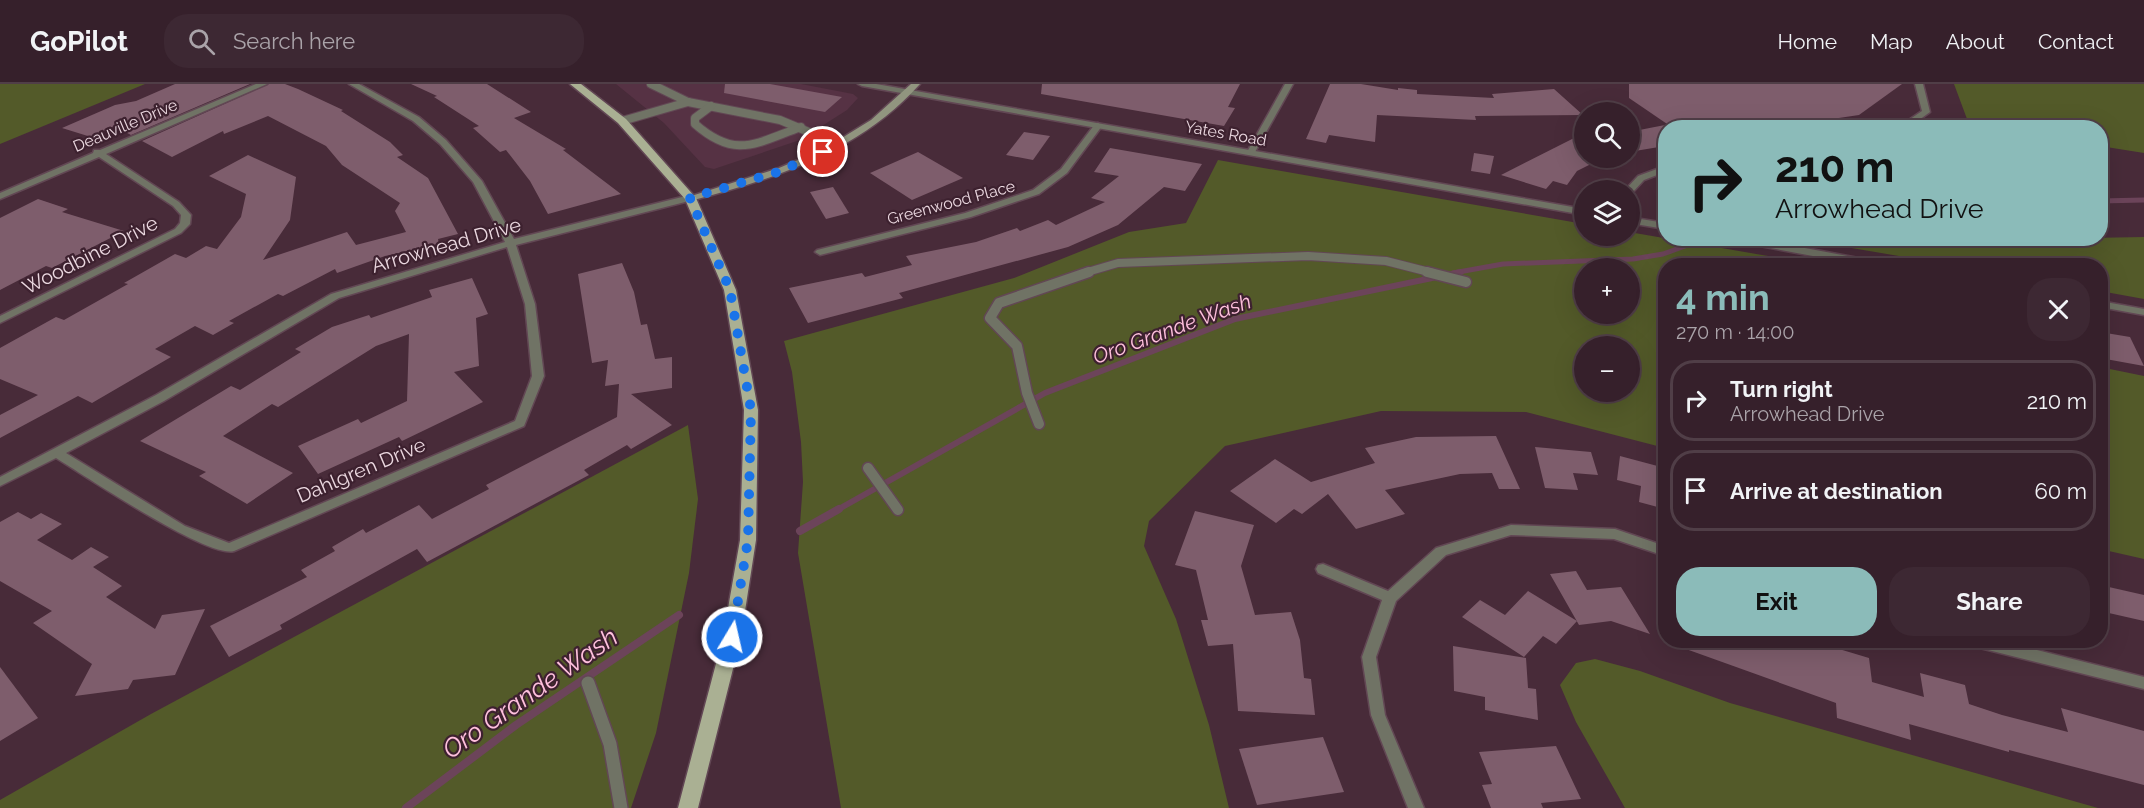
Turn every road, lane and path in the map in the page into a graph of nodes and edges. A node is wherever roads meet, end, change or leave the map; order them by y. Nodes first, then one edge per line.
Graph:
1 (263, 84) edge
2 (353, 84) edge
3 (574, 84) edge
4 (651, 84) edge
5 (862, 84) edge
6 (916, 84) edge
7 (1289, 84) edge
8 (1919, 84) edge
9 (906, 92) junction
10 (688, 102) junction
11 (711, 106) junction
12 (1914, 120) edge
13 (622, 121) junction
14 (1098, 126) junction
15 (802, 127) junction
16 (840, 145) junction
17 (97, 153) junction
18 (1251, 153) junction
19 (1658, 172) edge
20 (1639, 180) edge
21 (0, 196) edge
22 (690, 198) junction
23 (1574, 210) edge
24 (1640, 222) edge
25 (1658, 225) edge
26 (511, 243) junction
27 (1776, 246) edge
28 (820, 252) dead end
29 (1842, 258) edge
30 (1466, 282) dead end
31 (2108, 305) edge
32 (2144, 312) edge
33 (0, 320) edge
34 (1038, 424) dead end
35 (56, 452) junction
36 (868, 468) dead end
37 (0, 482) edge
38 (898, 510) dead end
39 (1658, 548) edge
40 (1323, 569) dead end
41 (1390, 598) junction
42 (2004, 648) edge
43 (588, 683) dead end
44 (2144, 683) edge
45 (621, 808) edge
46 (688, 808) edge
47 (1416, 808) edge

1 - 17 street, Deauville Drive
2 - 26 street, Dahlgren Drive
3 - 13 main road
4 - 10 lane
5 - 9 street, Yates Road
6 - 9 main road, Arrowhead Drive
7 - 18 street
8 - 12 street
9 - 14 street, Yates Road
9 - 16 main road, Arrowhead Drive
10 - 11 lane
10 - 13 lane
11 - 15 lane
11 - 15 lane
13 - 22 main road
14 - 18 street, Yates Road
14 - 28 street, Greenwood Place
15 - 16 lane
16 - 22 main road, Arrowhead Drive
17 - 21 street, Deauville Drive
17 - 33 street, Woodbine Drive
18 - 23 street, Yates Road
19 - 20 street
22 - 26 street, Arrowhead Drive
22 - 46 main road
24 - 25 street
26 - 35 street, Arrowhead Drive
26 - 35 street, Dahlgren Drive
27 - 29 street
30 - 34 lane
31 - 32 street
35 - 37 street, Arrowhead Drive
36 - 38 lane
39 - 41 street
40 - 41 street
41 - 47 street
42 - 44 street
43 - 45 lane

